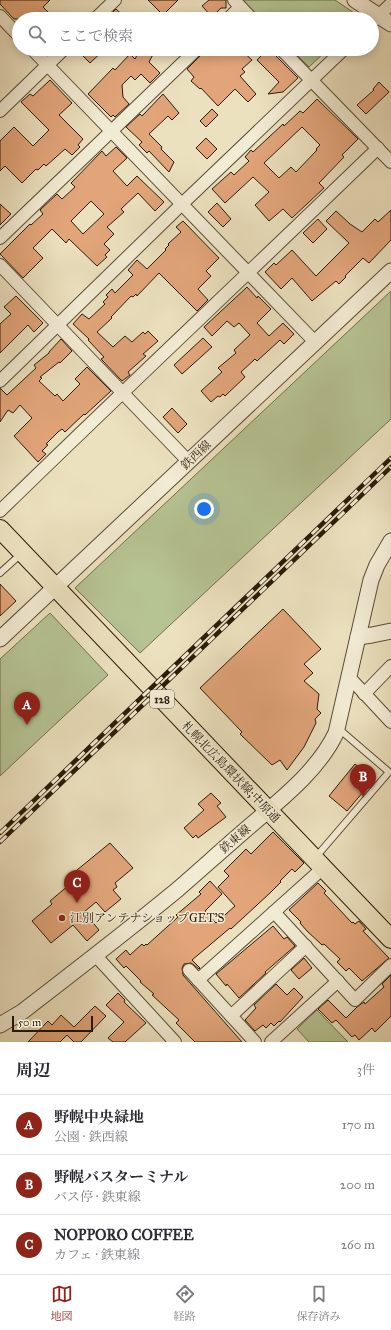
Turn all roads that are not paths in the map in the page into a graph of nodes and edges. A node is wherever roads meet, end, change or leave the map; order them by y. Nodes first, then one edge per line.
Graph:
1 (115, 0) edge
2 (355, 0) edge
3 (237, 3) edge
4 (391, 4) edge
5 (103, 12) edge
6 (232, 12) edge
7 (245, 12) edge
8 (370, 12) edge
9 (0, 16) edge
10 (381, 21) edge
11 (12, 29) edge
12 (39, 56) edge
13 (57, 56) edge
14 (190, 56) edge
15 (288, 56) edge
16 (337, 56) edge
17 (48, 65) junction
18 (311, 80) junction
19 (0, 112) edge
20 (112, 131) junction
21 (378, 148) junction
22 (391, 162) edge
23 (182, 204) junction
24 (0, 238) edge
25 (0, 265) edge
26 (391, 271) edge
27 (249, 273) junction
28 (58, 325) junction
29 (316, 342) junction
30 (0, 381) edge
31 (122, 392) junction
32 (189, 462) junction
33 (0, 511) edge
34 (0, 529) edge
35 (391, 541) edge
36 (22, 552) junction
37 (0, 573) edge
38 (56, 588) junction
39 (391, 630) edge
40 (358, 637) junction
41 (0, 639) edge
42 (391, 666) edge
43 (349, 677) junction
44 (364, 694) junction
45 (391, 722) edge
46 (337, 728) junction
47 (267, 810) junction
48 (318, 863) junction
49 (274, 912) junction
50 (391, 939) edge
51 (306, 946) junction
52 (95, 955) junction
53 (391, 966) edge
54 (189, 970) dead end
55 (198, 980) junction
56 (338, 981) junction
57 (231, 1016) junction
58 (0, 1025) edge
59 (171, 1038) edge
60 (158, 1042) edge
61 (255, 1042) edge
62 (271, 1042) edge

1 - 5 street
2 - 8 street
3 - 6 street
3 - 7 street
4 - 10 street
9 - 11 street
12 - 17 street
13 - 17 street
14 - 20 street
15 - 18 street
16 - 18 street
17 - 19 street
17 - 20 street
18 - 21 street
18 - 23 street
20 - 23 street
20 - 24 street
21 - 22 street
21 - 27 street
23 - 27 street
23 - 28 street
25 - 28 street
26 - 29 street, 鉄西線
27 - 29 street
27 - 31 street
28 - 30 street
28 - 31 street
29 - 32 street, 鉄西線
31 - 32 street
31 - 33 street
32 - 38 street, 鉄西線
34 - 36 main road, 128
35 - 40 street, 鉄東線
36 - 37 lane
36 - 38 main road, 128
38 - 41 street, 鉄西線
38 - 47 main road, 札幌北広島環状線;中原通 / 128
39 - 40 street
40 - 43 street, 鉄東線
42 - 44 street
43 - 44 street
43 - 46 street, 鉄東線
44 - 45 street
46 - 47 street, 鉄東線
46 - 48 lane
47 - 48 main road, 札幌北広島環状線;中原通 / 128
47 - 52 street, 鉄東線
48 - 49 street
48 - 50 main road, 札幌北広島環状線;中原通 / 128
49 - 51 street
49 - 55 street
51 - 56 street
51 - 57 street
52 - 58 street, 鉄東線
52 - 59 street
53 - 56 street
54 - 55 street
55 - 57 street
56 - 62 street
57 - 61 street
59 - 60 street

